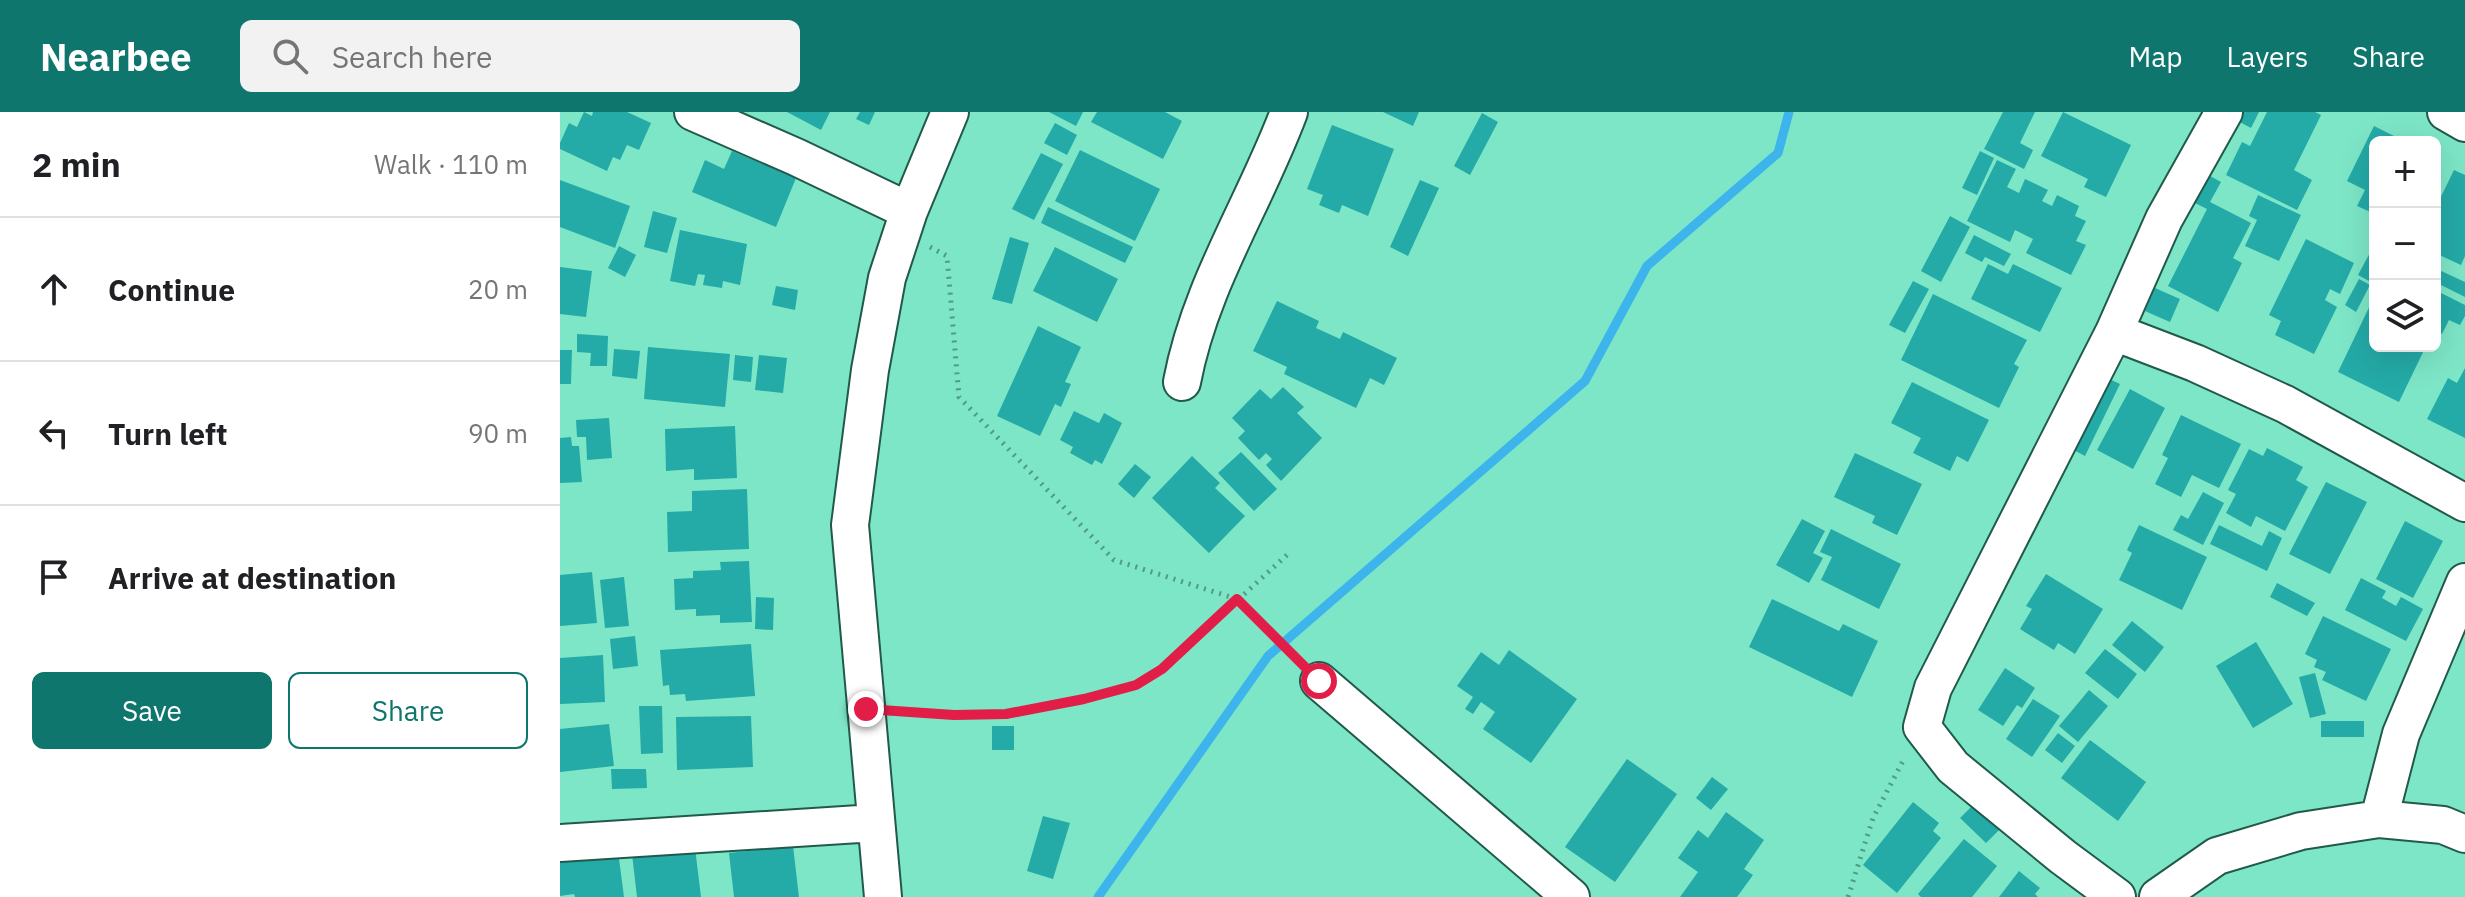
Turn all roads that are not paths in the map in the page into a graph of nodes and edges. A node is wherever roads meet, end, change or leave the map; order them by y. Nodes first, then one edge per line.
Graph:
1 (693, 112) edge
2 (950, 112) edge
3 (1289, 112) edge
4 (2224, 112) edge
5 (2446, 112) edge
6 (2465, 123) edge
7 (906, 222) junction
8 (2114, 332) junction
9 (1182, 382) dead end
10 (2465, 503) edge
11 (2465, 582) edge
12 (1319, 681) road end
13 (2379, 819) junction
14 (875, 823) junction
15 (2465, 834) edge
16 (560, 843) edge
17 (883, 897) edge
18 (1571, 897) edge
19 (2117, 897) edge
20 (2158, 897) edge

1 - 7 street
2 - 7 street
3 - 9 street
4 - 8 street
5 - 6 street
7 - 14 street
8 - 10 street
8 - 19 street
11 - 13 street
12 - 18 street
13 - 15 street
13 - 20 street
14 - 16 street
14 - 17 street

